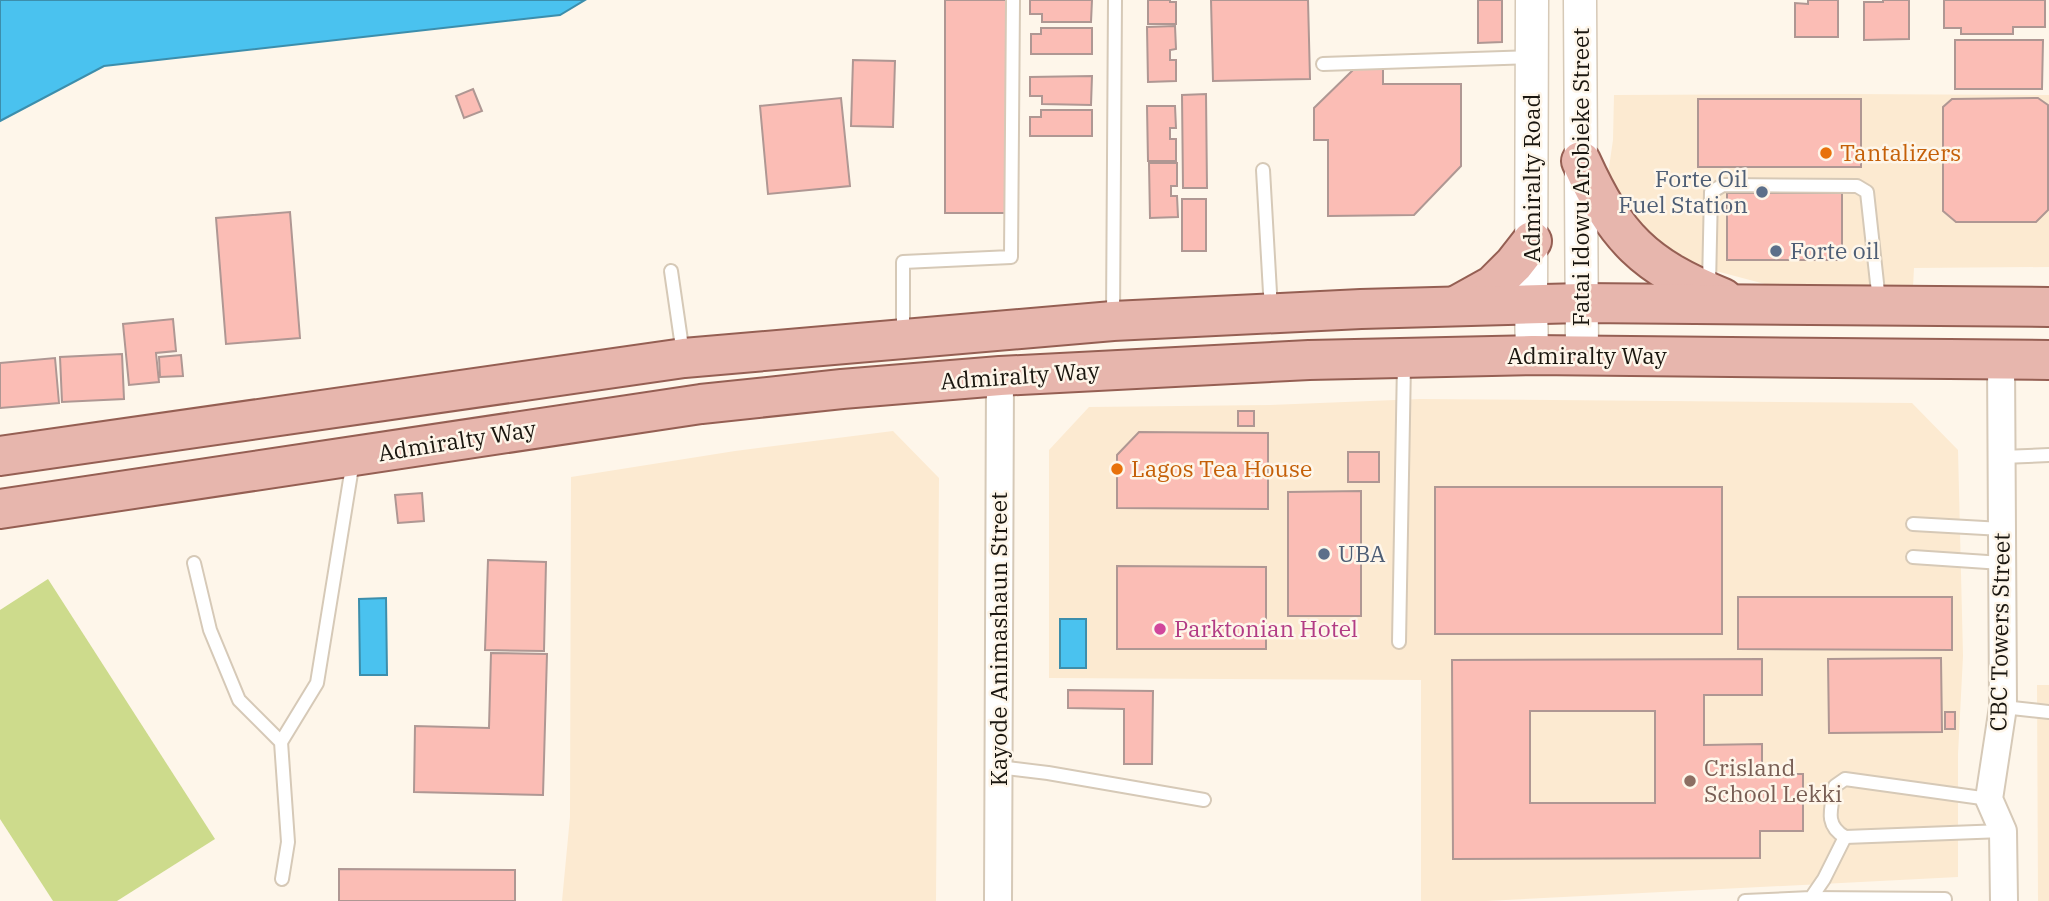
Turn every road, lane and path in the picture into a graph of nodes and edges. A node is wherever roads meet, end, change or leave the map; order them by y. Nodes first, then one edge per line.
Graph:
1 (1013, 0) edge
2 (1115, 0) edge
3 (1532, 0) edge
4 (1580, 0) edge
5 (1532, 57) junction
6 (1323, 64) dead end
7 (1581, 161) junction
8 (1263, 170) dead end
9 (1532, 241) junction
10 (671, 271) dead end
11 (1724, 298) junction
12 (1582, 303) junction
13 (1531, 304) junction
14 (1879, 305) junction
15 (1455, 306) junction
16 (2049, 307) edge
17 (1271, 313) junction
18 (1113, 321) junction
19 (903, 340) junction
20 (1532, 355) junction
21 (1582, 355) junction
22 (684, 358) junction
23 (1404, 359) junction
24 (2001, 360) junction
25 (2049, 360) edge
26 (1000, 376) junction
27 (2049, 455) edge
28 (0, 456) edge
29 (354, 457) junction
30 (2002, 457) junction
31 (0, 509) edge
32 (1913, 524) dead end
33 (2002, 529) junction
34 (1913, 557) dead end
35 (194, 563) dead end
36 (2002, 563) junction
37 (1399, 642) dead end
38 (2003, 707) junction
39 (2049, 712) edge
40 (281, 742) junction
41 (998, 768) junction
42 (1989, 799) junction
43 (1203, 800) dead end
44 (2003, 831) junction
45 (1845, 837) junction
46 (282, 879) dead end
47 (1811, 898) junction
48 (1945, 899) edge
49 (998, 901) edge
50 (1745, 901) edge
51 (2004, 901) edge

1 - 19 lane
2 - 18 lane
3 - 5 street, Admiralty Road
4 - 7 street, Fatai Idowu Arobieke Street
5 - 6 lane
5 - 9 street, Admiralty Road
7 - 11 main road
7 - 12 street, Fatai Idowu Arobieke Street
8 - 17 lane
9 - 13 street, Admiralty Road
9 - 15 main road
10 - 22 lane
11 - 12 main road, Admiralty Way
11 - 14 main road, Admiralty Way
11 - 14 lane
12 - 13 main road, Admiralty Way
12 - 21 street, Fatai Idowu Arobieke Street
13 - 15 main road, Admiralty Way
13 - 20 street, Admiralty Road
14 - 16 main road, Admiralty Way
15 - 17 main road, Admiralty Way
17 - 18 main road, Admiralty Way
18 - 19 main road, Admiralty Way
19 - 22 main road, Admiralty Way
20 - 21 main road, Admiralty Way
20 - 23 main road, Admiralty Way
21 - 24 main road, Admiralty Way
22 - 28 main road, Admiralty Way
23 - 26 main road, Admiralty Way
23 - 37 lane
24 - 25 main road, Admiralty Way
24 - 30 street, CBC Towers Street
26 - 29 main road, Admiralty Way
26 - 41 street, Kayode Animashaun Street
27 - 30 lane
29 - 31 main road, Admiralty Way
29 - 40 lane
30 - 33 street, CBC Towers Street
32 - 33 lane
33 - 36 street, CBC Towers Street
34 - 36 lane
35 - 40 lane
36 - 38 street, CBC Towers Street
38 - 39 lane
38 - 42 street, CBC Towers Street
40 - 46 lane
41 - 43 lane
41 - 49 street, Kayode Animashaun Street
42 - 44 street
42 - 45 lane
44 - 45 lane
44 - 51 street
45 - 47 lane
47 - 48 lane
47 - 50 lane

